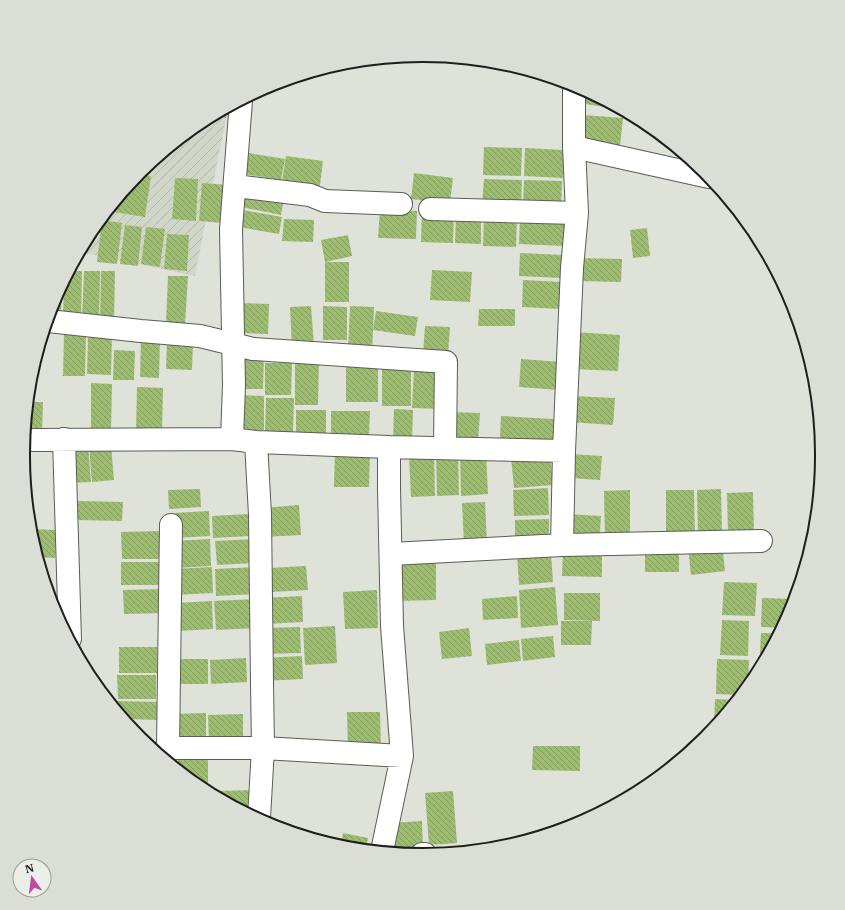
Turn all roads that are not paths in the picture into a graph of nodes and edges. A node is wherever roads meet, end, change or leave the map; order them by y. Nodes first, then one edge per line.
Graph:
1 (574, 92) edge
2 (241, 107) edge
3 (574, 147) junction
4 (697, 174) edge
5 (235, 186) junction
6 (401, 204) dead end
7 (430, 210) dead end
8 (577, 213) junction
9 (54, 322) edge
10 (233, 345) junction
11 (64, 439) junction
12 (232, 439) junction
13 (34, 440) dead end
14 (256, 442) junction
15 (389, 447) junction
16 (446, 448) junction
17 (564, 451) junction
18 (171, 525) dead end
19 (761, 541) dead end
20 (562, 545) junction
21 (391, 554) junction
22 (70, 628) edge
23 (263, 748) junction
24 (168, 754) edge
25 (402, 756) junction
26 (259, 812) edge
27 (383, 845) edge

1 - 3 street
2 - 5 street
3 - 4 street
3 - 8 street
5 - 6 street
5 - 10 street
7 - 8 street
8 - 17 street
9 - 10 street
10 - 12 street
10 - 16 street
11 - 12 street
11 - 13 street
11 - 22 street
12 - 14 street
14 - 15 street
14 - 23 street
15 - 16 street
15 - 21 street
16 - 17 street
17 - 20 street
18 - 24 street
19 - 20 street
20 - 21 street
21 - 25 street
23 - 24 street
23 - 25 street
23 - 26 street
25 - 27 street

